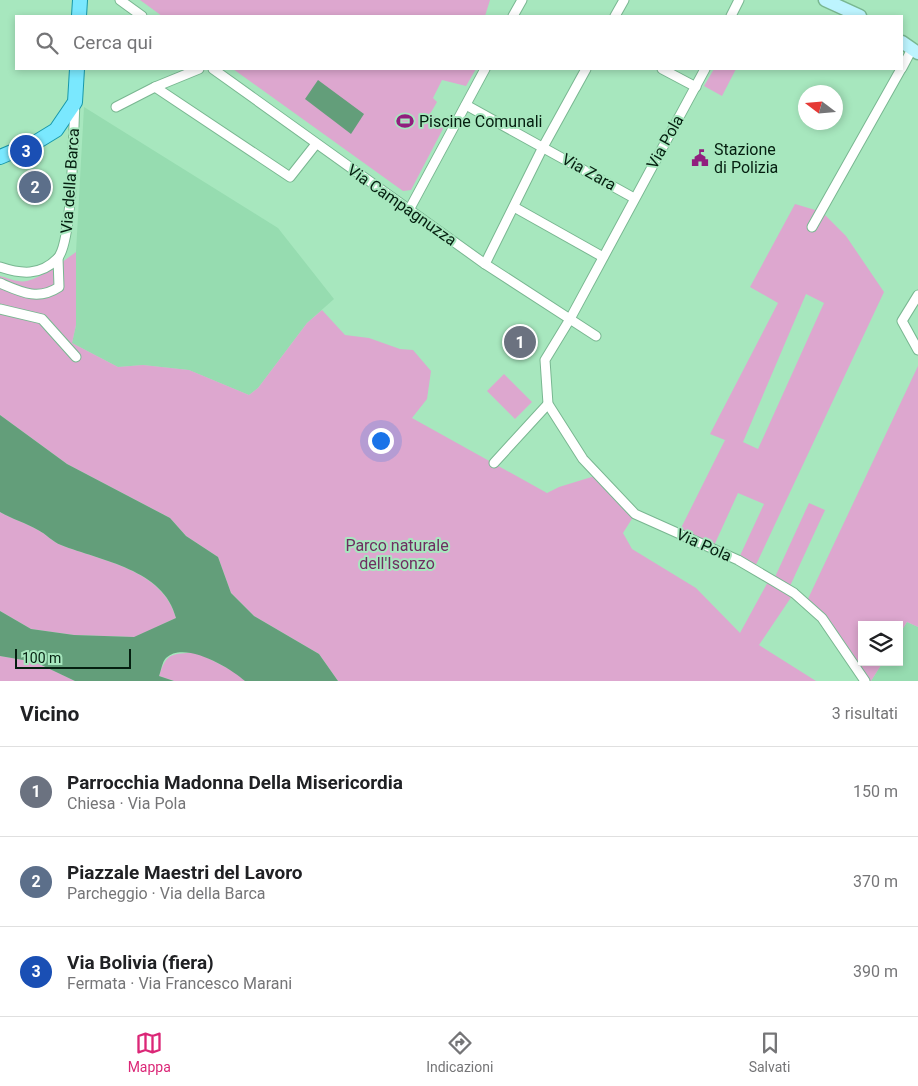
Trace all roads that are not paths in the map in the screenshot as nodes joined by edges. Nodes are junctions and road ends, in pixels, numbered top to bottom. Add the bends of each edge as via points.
1 (80, 0) edge
2 (120, 0) edge
3 (522, 0) edge
4 (624, 0) edge
5 (739, 0) edge
6 (826, 0) edge
7 (79, 15) edge
8 (141, 15) edge
9 (514, 15) edge
10 (616, 15) edge
11 (732, 15) edge
12 (858, 15) edge
13 (911, 48) edge
14 (903, 66) edge
15 (77, 70) edge
16 (197, 70) edge
17 (214, 70) edge
18 (484, 70) edge
19 (585, 70) edge
20 (664, 70) edge
21 (704, 70) edge
22 (901, 70) edge
23 (155, 87) junction
24 (696, 87) junction
25 (75, 102) junction
26 (466, 105) junction
27 (116, 107) dead end
28 (316, 144) junction
29 (544, 147) junction
30 (0, 157) edge
31 (634, 198) junction
32 (514, 207) junction
33 (409, 210) junction
34 (812, 227) dead end
35 (603, 257) junction
36 (58, 258) junction
37 (485, 264) junction
38 (0, 267) edge
39 (0, 283) edge
40 (918, 295) edge
41 (0, 309) edge
42 (570, 319) junction
43 (596, 336) dead end
44 (918, 350) edge
45 (76, 357) dead end
46 (548, 404) junction
47 (494, 463) dead end
48 (865, 681) edge

1 - 7 main road
2 - 8 street
3 - 9 street
4 - 10 street
5 - 11 street
6 - 12 main road
13 - 14 street
15 - 25 main road, Via della Barca
16 - 23 street
17 - 28 street, Via Campagnuzza
18 - 26 street
19 - 29 street, Via Zara
20 - 24 street
21 - 24 street, Via Pola
22 - 34 street
23 - 27 street
23 - 28 street via 290,177
24 - 31 street, Via Pola
25 - 30 main road via 56,130
25 - 36 street, Via della Barca via 68,222
26 - 29 street
26 - 33 street
28 - 33 street, Via Campagnuzza
29 - 31 street, Via Zara
29 - 32 street, Via Zara
31 - 35 street, Via Pola
32 - 35 street
32 - 37 street, Via Zara
33 - 37 street, Via Campagnuzza
35 - 42 street, Via Pola
36 - 38 street via 33,273
36 - 39 street via 59,287 47,295 28,294
37 - 42 street, Via Campagnuzza
40 - 44 street via 902,321
41 - 45 street via 42,319
42 - 43 street, Via Campagnuzza
42 - 46 street, Via Pola via 545,360
46 - 47 street
46 - 48 street, Via Pola via 583,459 635,514 738,560 794,593 822,618

